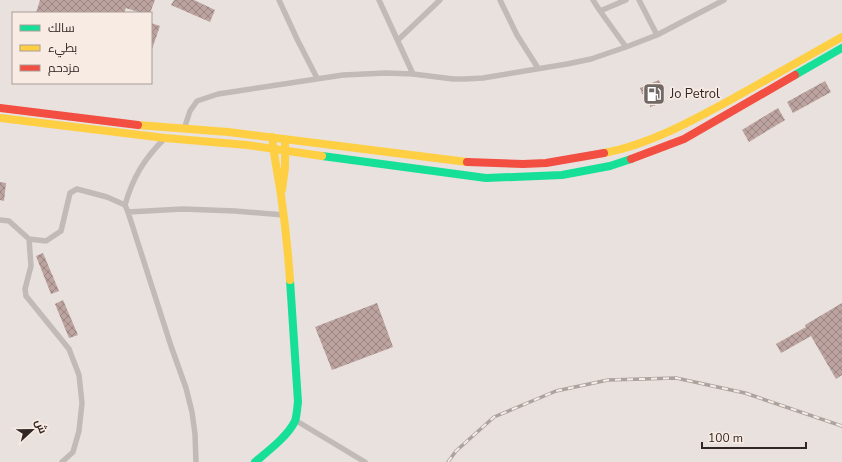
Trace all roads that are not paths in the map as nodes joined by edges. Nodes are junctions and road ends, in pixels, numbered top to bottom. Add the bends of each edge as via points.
1 (279, 0) edge
2 (379, 0) edge
3 (440, 0) edge
4 (593, 0) edge
5 (626, 0) edge
6 (639, 0) edge
7 (724, 0) edge
8 (501, 1) edge
9 (713, 2) edge
10 (600, 12) junction
11 (842, 31) edge
12 (657, 35) junction
13 (842, 38) edge
14 (398, 40) junction
15 (831, 44) junction
16 (626, 47) junction
17 (842, 48) edge
18 (842, 52) edge
19 (833, 53) junction
20 (538, 68) junction
21 (413, 74) junction
22 (317, 78) junction
23 (0, 108) edge
24 (0, 118) edge
25 (184, 129) junction
26 (272, 137) junction
27 (165, 138) junction
28 (285, 139) junction
29 (273, 149) junction
30 (285, 151) junction
31 (281, 193) junction
32 (125, 205) junction
33 (128, 212) junction
34 (284, 215) junction
35 (0, 220) edge
36 (29, 239) junction
37 (295, 420) junction
38 (62, 462) edge
39 (196, 462) edge
40 (255, 462) edge
41 (365, 462) edge

1 - 22 street
2 - 14 street
3 - 14 street
4 - 10 street
5 - 10 street
6 - 12 street
7 - 9 street
8 - 20 street via 517,35
9 - 12 street
10 - 16 street
11 - 15 main road
12 - 16 street
13 - 15 main road
14 - 21 street
15 - 28 main road via 669,131 620,150 569,160 523,164 466,162
16 - 20 street via 567,64
17 - 19 main road
18 - 19 main road
19 - 30 main road via 684,139 610,166 562,175 486,178
20 - 21 street via 471,79
21 - 22 street via 386,73
22 - 25 street via 203,98 193,105
23 - 25 main road
24 - 27 main road
25 - 26 main road
26 - 28 main road
26 - 29 main road
27 - 29 main road
27 - 32 street via 142,163 129,189
28 - 30 main road
29 - 30 main road
29 - 31 main road
30 - 31 main road
31 - 34 main road
32 - 33 street
32 - 36 street via 108,197 77,189 70,193 61,231 46,241
33 - 34 street via 183,209
33 - 39 street via 186,388 195,434
34 - 37 main road via 297,369 298,402
35 - 36 street via 9,221
36 - 38 street via 31,266 25,289 26,296 69,349 79,375 82,403 79,431 73,452
37 - 40 main road via 282,438
37 - 41 street

